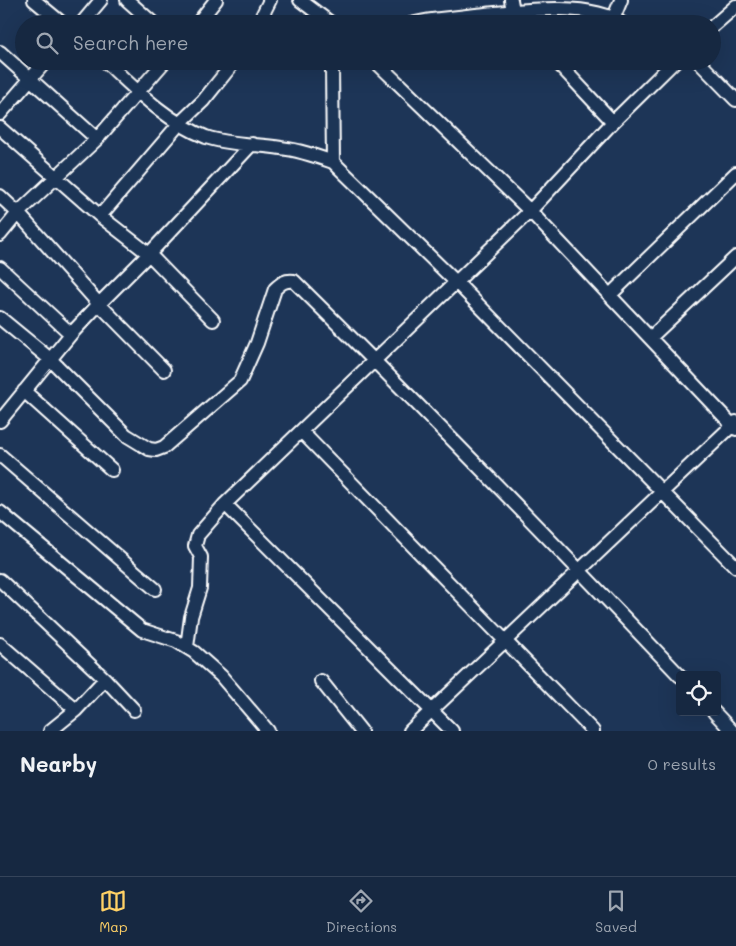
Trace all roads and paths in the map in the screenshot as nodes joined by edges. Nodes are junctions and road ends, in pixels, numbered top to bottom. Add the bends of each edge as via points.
1 (34, 0) edge
2 (101, 0) edge
3 (127, 0) edge
4 (216, 0) edge
5 (270, 0) edge
6 (621, 0) edge
7 (304, 2) edge
8 (512, 5) edge
9 (736, 6) edge
10 (52, 15) edge
11 (88, 15) edge
12 (144, 15) edge
13 (204, 15) edge
14 (262, 15) edge
15 (321, 15) edge
16 (459, 15) edge
17 (602, 15) edge
18 (620, 15) edge
19 (721, 19) edge
20 (0, 52) edge
21 (15, 66) edge
22 (20, 70) edge
23 (39, 70) edge
24 (115, 70) edge
25 (157, 70) edge
26 (228, 70) edge
27 (332, 70) edge
28 (384, 70) edge
29 (564, 70) edge
30 (662, 70) edge
31 (707, 70) edge
32 (31, 80) junction
33 (138, 92) junction
34 (736, 100) edge
35 (0, 114) edge
36 (612, 122) junction
37 (180, 123) junction
38 (0, 128) edge
39 (97, 139) junction
40 (252, 144) junction
41 (333, 162) junction
42 (736, 174) edge
43 (56, 178) junction
44 (0, 196) edge
45 (530, 211) junction
46 (18, 213) junction
47 (100, 216) junction
48 (0, 235) edge
49 (149, 254) junction
50 (736, 257) edge
51 (0, 268) edge
52 (457, 283) junction
53 (610, 295) junction
54 (99, 304) junction
55 (0, 318) edge
56 (213, 320) dead end
57 (71, 334) junction
58 (650, 338) junction
59 (50, 359) junction
60 (376, 361) junction
61 (164, 370) dead end
62 (24, 391) junction
63 (0, 420) edge
64 (735, 426) edge
65 (301, 431) junction
66 (0, 454) edge
67 (112, 470) dead end
68 (663, 492) junction
69 (225, 504) junction
70 (1, 515) edge
71 (736, 567) edge
72 (579, 570) junction
73 (0, 580) edge
74 (155, 589) dead end
75 (506, 640) junction
76 (0, 644) edge
77 (187, 647) junction
78 (676, 672) edge
79 (105, 679) junction
80 (320, 681) dead end
81 (76, 710) junction
82 (134, 710) dead end
83 (432, 710) junction
84 (718, 716) edge
85 (50, 731) edge
86 (268, 731) edge
87 (361, 731) edge
88 (410, 731) edge
89 (452, 731) edge
90 (593, 731) edge
91 (732, 731) edge

1 - 10 street
2 - 11 street
3 - 12 street
4 - 13 street
5 - 14 street
6 - 18 street
7 - 15 street
8 - 16 street
8 - 17 street via 586,10
9 - 19 street
20 - 21 street
22 - 32 street
23 - 32 street
24 - 33 street
25 - 33 street
26 - 37 street
27 - 41 street
28 - 45 street
29 - 36 street
30 - 36 street
31 - 34 street
32 - 35 street
32 - 39 street
33 - 37 street
33 - 39 street
36 - 45 street
37 - 40 street via 205,136
37 - 47 street
38 - 43 street
39 - 43 street
40 - 41 street via 306,153
40 - 49 street
41 - 52 street
42 - 53 street
43 - 46 street
43 - 47 street
44 - 46 street
45 - 52 street
45 - 53 street
46 - 48 street
46 - 54 street
47 - 49 street
49 - 54 street
49 - 56 street
50 - 58 street
51 - 57 street
52 - 60 street
52 - 68 street
53 - 58 street
54 - 57 street
54 - 61 street
55 - 59 street
57 - 59 street
58 - 64 street
59 - 60 street via 126,435 156,450 164,447 240,381 275,289 287,280 294,280
59 - 62 street
60 - 65 street
60 - 72 street
62 - 63 street
62 - 67 street
64 - 68 street
65 - 69 street
65 - 75 street
66 - 74 street
68 - 71 street
68 - 72 street
69 - 77 street via 196,540 196,551 201,557 200,588 191,617
69 - 83 street
70 - 77 street via 142,630
72 - 75 street
72 - 78 street
73 - 79 street
75 - 83 street
75 - 90 street
76 - 81 street
77 - 86 street via 221,676
79 - 81 street
79 - 82 street
80 - 87 street
81 - 85 street
83 - 88 street
83 - 89 street
84 - 91 street

